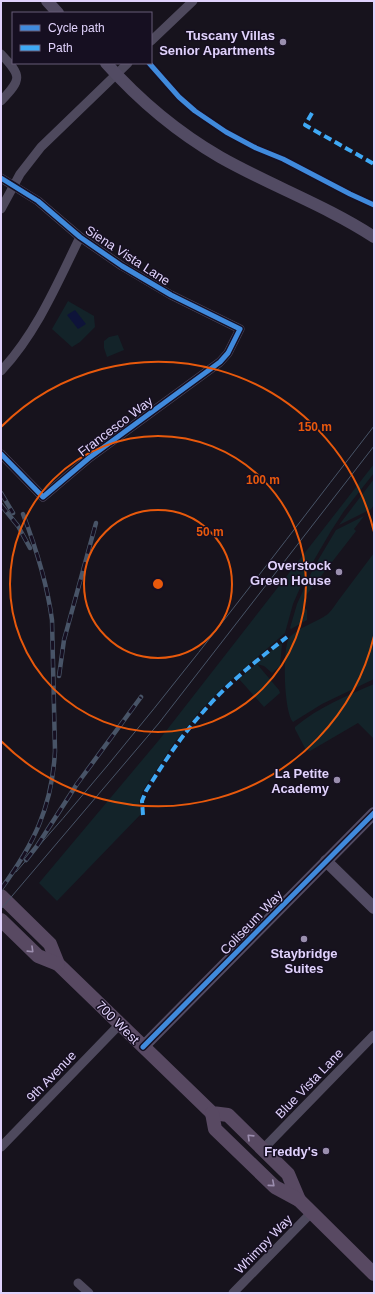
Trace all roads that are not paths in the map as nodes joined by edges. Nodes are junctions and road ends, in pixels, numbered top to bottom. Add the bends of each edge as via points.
1 (47, 1) edge
2 (194, 1) edge
3 (57, 12) edge
4 (152, 40) edge
5 (1, 54) edge
6 (107, 64) edge
7 (127, 64) edge
8 (116, 74) junction
9 (1, 101) edge
10 (1, 178) edge
11 (14, 185) junction
12 (1, 209) edge
13 (80, 237) junction
14 (374, 237) edge
15 (240, 329) joint
16 (1, 371) edge
17 (1, 454) edge
18 (374, 812) edge
19 (326, 861) junction
20 (1, 896) edge
21 (374, 908) edge
22 (1, 920) edge
23 (58, 964) junction
24 (120, 1024) junction
25 (374, 1035) edge
26 (143, 1047) junction
27 (212, 1113) junction
28 (1, 1147) edge
29 (263, 1149) junction
30 (299, 1200) junction
31 (312, 1212) junction
32 (374, 1274) edge
33 (78, 1283) dead end
34 (88, 1293) edge
35 (233, 1293) edge

1 - 3 street
2 - 4 street
5 - 9 street via 14,68 17,78 13,88
6 - 8 street
7 - 8 street
8 - 11 street via 41,147
8 - 14 street via 159,114 206,148 252,174 331,211
10 - 11 street, Siena Vista Lane
11 - 12 street
11 - 13 street, Siena Vista Lane via 38,200
13 - 15 street, Siena Vista Lane via 146,281
13 - 16 street via 38,322
15 - 17 street, Francesco Way via 228,353 220,362 90,458 43,497
18 - 19 street, Coliseum Way
19 - 21 street
19 - 26 street, Coliseum Way
20 - 23 main road, 700 West via 50,944
22 -> 23 main road, 700 West via 38,956
23 - 24 main road, 700 West
24 - 26 main road, 700 West
24 - 28 street, 9th Avenue
25 - 29 street, Blue Vista Lane
26 - 27 main road, 700 West
29 -> 27 main road, 700 West via 228,1115
27 -> 30 main road, 700 West via 215,1129 275,1187
29 - 30 main road, 700 West via 288,1174
30 - 31 main road, 700 West
31 - 32 main road, 700 West
31 - 35 street, Whimpy Way
33 - 34 street

